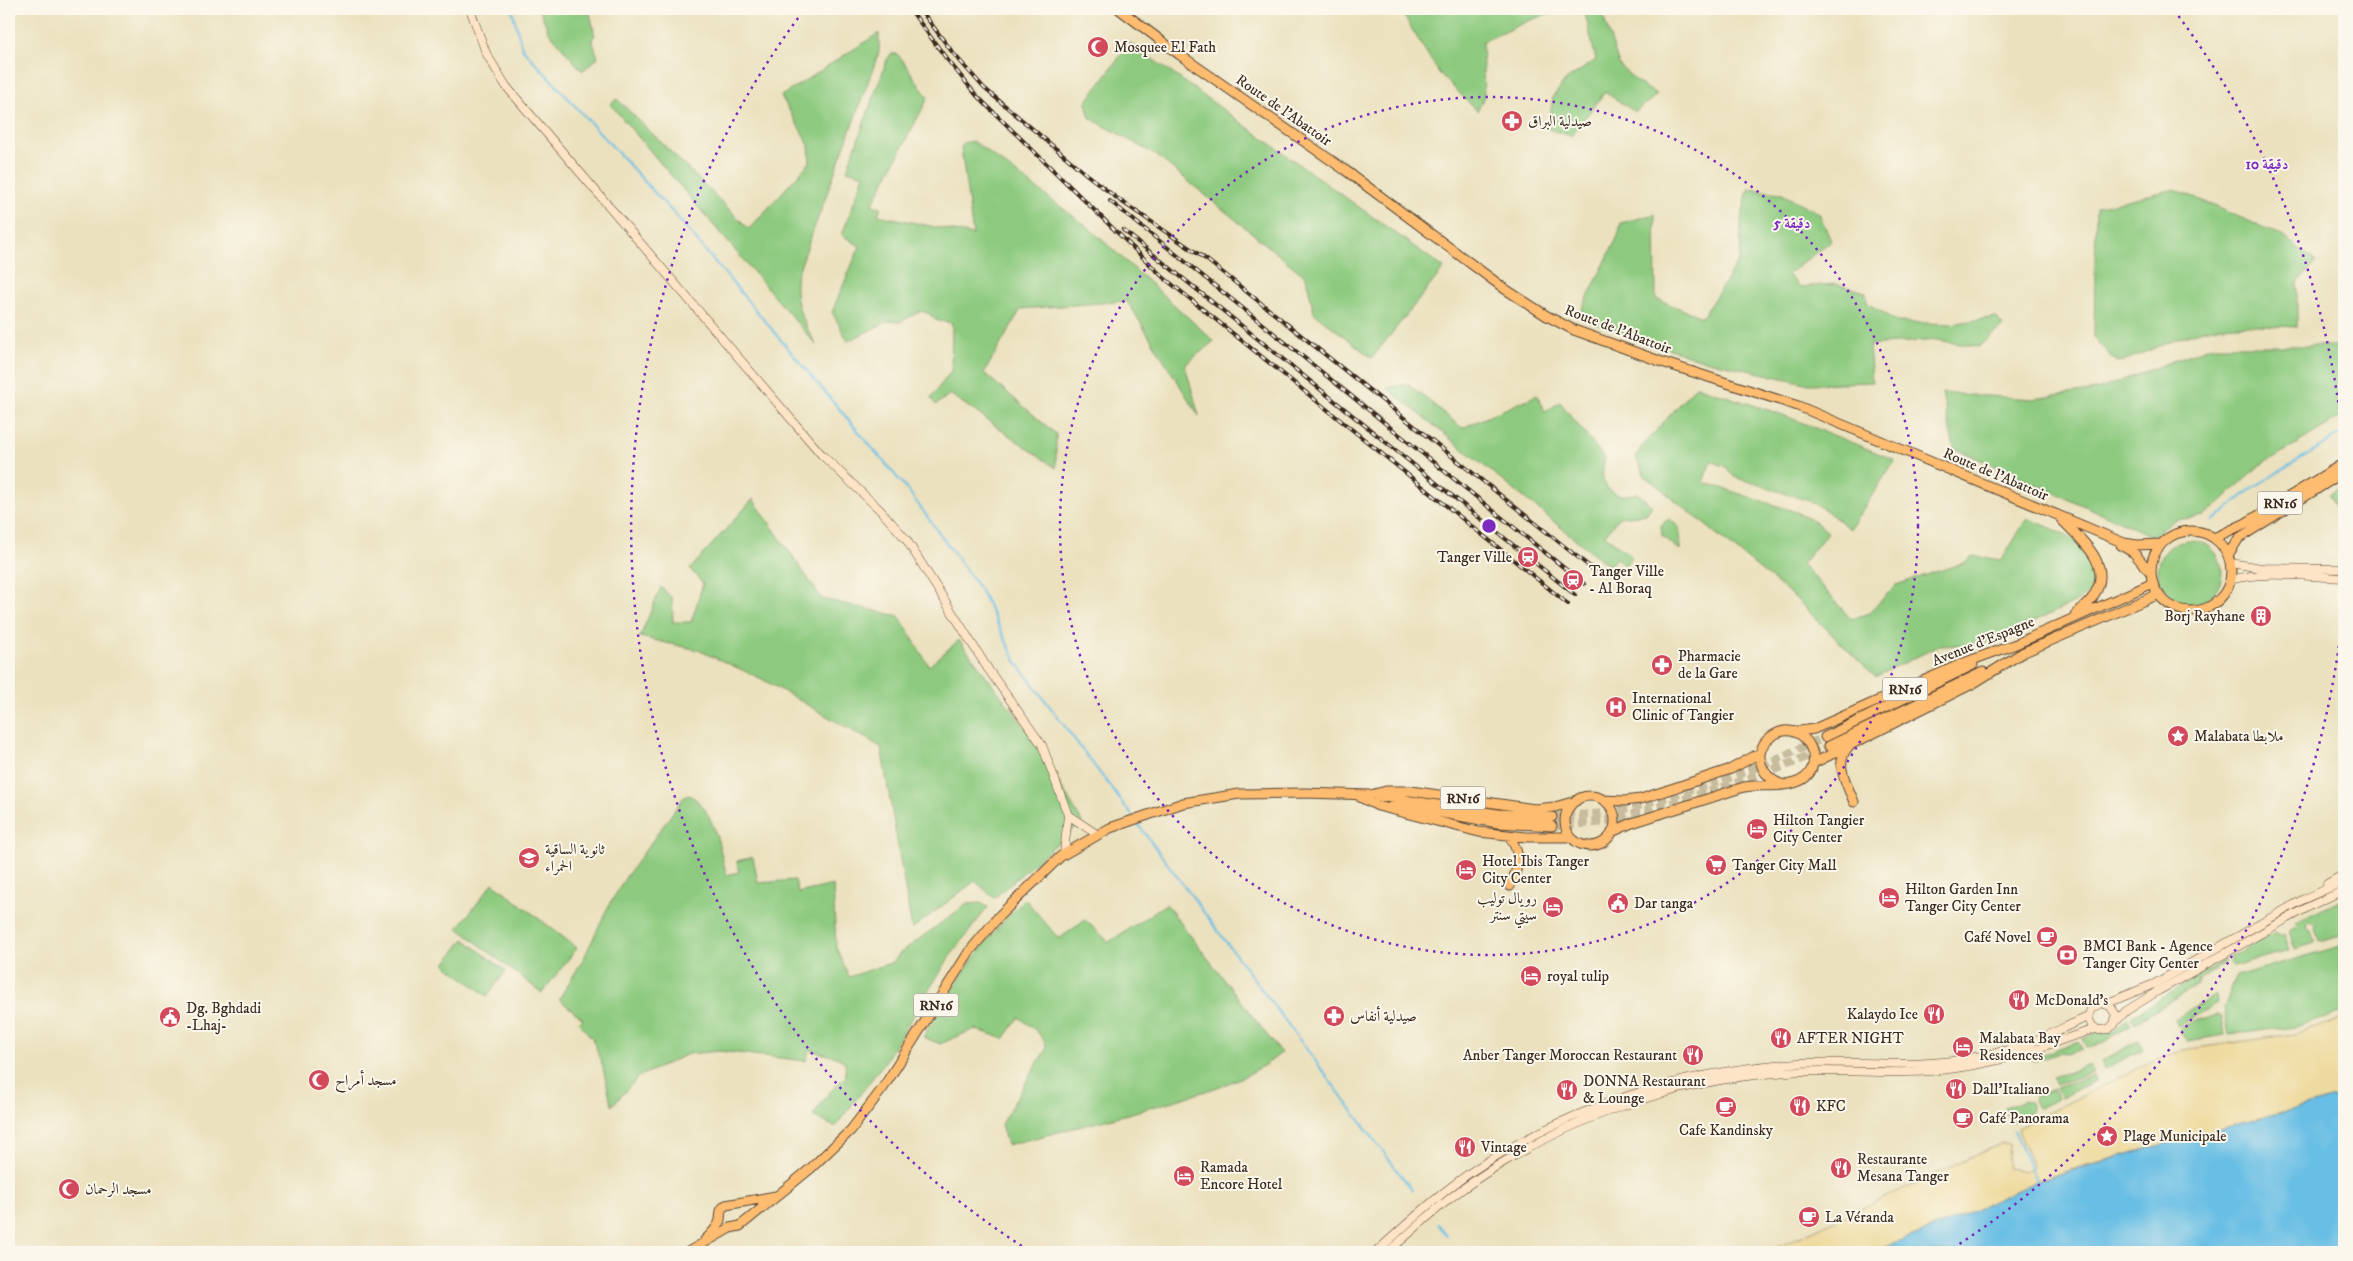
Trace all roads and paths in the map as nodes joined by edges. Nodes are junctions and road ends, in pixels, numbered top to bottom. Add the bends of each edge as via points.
1 (470, 9) edge
2 (1119, 9) edge
3 (2344, 463) edge
4 (2344, 472) edge
5 (2058, 515) junction
6 (2214, 538) junction
7 (2113, 539) junction
8 (2161, 544) junction
9 (2229, 558) junction
10 (2344, 569) edge
11 (2151, 573) junction
12 (2344, 578) edge
13 (2230, 580) junction
14 (2153, 583) junction
15 (2159, 594) junction
16 (2071, 619) junction
17 (2016, 644) junction
18 (2022, 653) junction
19 (1794, 732) junction
20 (1851, 744) junction
21 (1760, 753) junction
22 (1814, 763) junction
23 (1781, 784) junction
24 (1370, 798) junction
25 (1604, 800) junction
26 (1576, 801) junction
27 (1854, 802) dead end
28 (1068, 815) junction
29 (1552, 822) tunnel mouth
30 (1612, 832) junction
31 (1098, 835) junction
32 (1510, 836) junction
33 (1571, 837) junction
34 (1064, 854) junction
35 (2344, 874) edge
36 (2344, 881) edge
37 (1510, 886) dead end
38 (2344, 890) edge
39 (2304, 899) junction
40 (2105, 1004) junction
41 (2088, 1017) junction
42 (2114, 1025) junction
43 (2096, 1030) junction
44 (776, 1196) junction
45 (1443, 1199) junction
46 (738, 1205) junction
47 (720, 1220) junction
48 (743, 1223) junction
49 (730, 1228) junction
50 (1404, 1232) junction
51 (697, 1247) junction
52 (688, 1252) edge
53 (1376, 1252) edge
54 (1388, 1252) edge

1 - 28 main road via 486,54 506,86 821,454 906,539 988,669 1042,745
2 - 5 main road, Route de l’Abattoir via 1505,289 1547,316 1574,330 1665,363 1806,409
3 - 6 main road, RN16 via 2246,523
4 - 9 main road, RN16 via 2239,538
5 - 7 main road, Route de l’Abattoir
5 - 16 main road via 2091,549 2100,570 2095,594
6 - 8 main road via 2204,533 2181,532
6 - 9 main road
7 - 8 main road, Route de l’Abattoir via 2136,545
7 - 11 main road, Route de l’Abattoir via 2134,553
8 - 11 main road
9 - 10 main road via 2262,568
9 - 13 main road
11 - 14 main road
12 - 13 main road via 2261,576
13 - 15 main road via 2219,599 2193,611 2169,604
14 - 15 main road
14 - 16 main road, Avenue d'Espagne / RN16
15 - 18 main road, Avenue d'Espagne / RN16
16 - 17 main road, Avenue d'Espagne / RN16
17 - 18 main road, RN16 / RN16 via 1827,742
17 - 19 main road, Avenue d'Espagne / RN16 via 1961,664 1814,728
18 - 20 main road, Avenue d'Espagne / RN16 via 1974,683
19 - 21 main road, RN16 via 1773,735 1764,743
19 - 22 main road via 1810,744
20 - 22 main road, Avenue d'Espagne / RN16
20 - 27 main road via 1842,755 1841,765
21 - 23 main road via 1766,774
21 - 25 main road, RN16 via 1731,769 1641,799
22 - 23 main road, RN16 via 1802,780
23 - 30 main road, RN16 via 1744,787
24 - 26 main road, RN16 via 1386,791 1411,791 1535,808 1556,807
24 - 29 main road, RN16 / RN16 via 1498,823
24 - 31 main road, RN16 via 1305,793 1239,794 1197,800 1161,810
24 - 32 main road, RN16 via 1378,806 1443,824
25 - 26 main road, RN16 via 1587,796
25 - 30 main road via 1613,811 1615,826
26 - 33 main road via 1566,818
28 - 31 main road
28 - 34 main road
30 - 33 main road, RN16 via 1603,842 1592,846
31 - 34 main road, RN16
32 - 33 main road, RN16
32 - 37 main road via 1516,845 1519,861
34 - 44 main road, RN16 via 1000,915 969,952 888,1080 851,1130 810,1170
35 - 39 main road
36 - 39 main road
38 - 42 main road via 2280,921 2158,991 2126,1011
39 - 40 main road via 2154,984
40 - 41 main road via 2094,1006
40 - 42 main road via 2116,1015
41 - 43 main road
41 - 45 main road via 2019,1046 1952,1061 1787,1064 1728,1071 1666,1084 1580,1114 1540,1133 1480,1166
42 - 43 main road via 2106,1030
43 - 45 main road via 2008,1058 1954,1068 1901,1072 1788,1072 1687,1086 1620,1107 1566,1129
44 - 46 main road, RN16 via 755,1198
44 - 48 main road, RN16
45 - 50 main road
46 - 47 main road, RN16 via 722,1208
46 - 48 main road via 744,1213
47 - 49 main road
47 - 51 main road, RN16
48 - 49 main road, RN16
49 - 51 main road, RN16
50 - 53 main road
50 - 54 main road
51 - 52 main road, RN16

